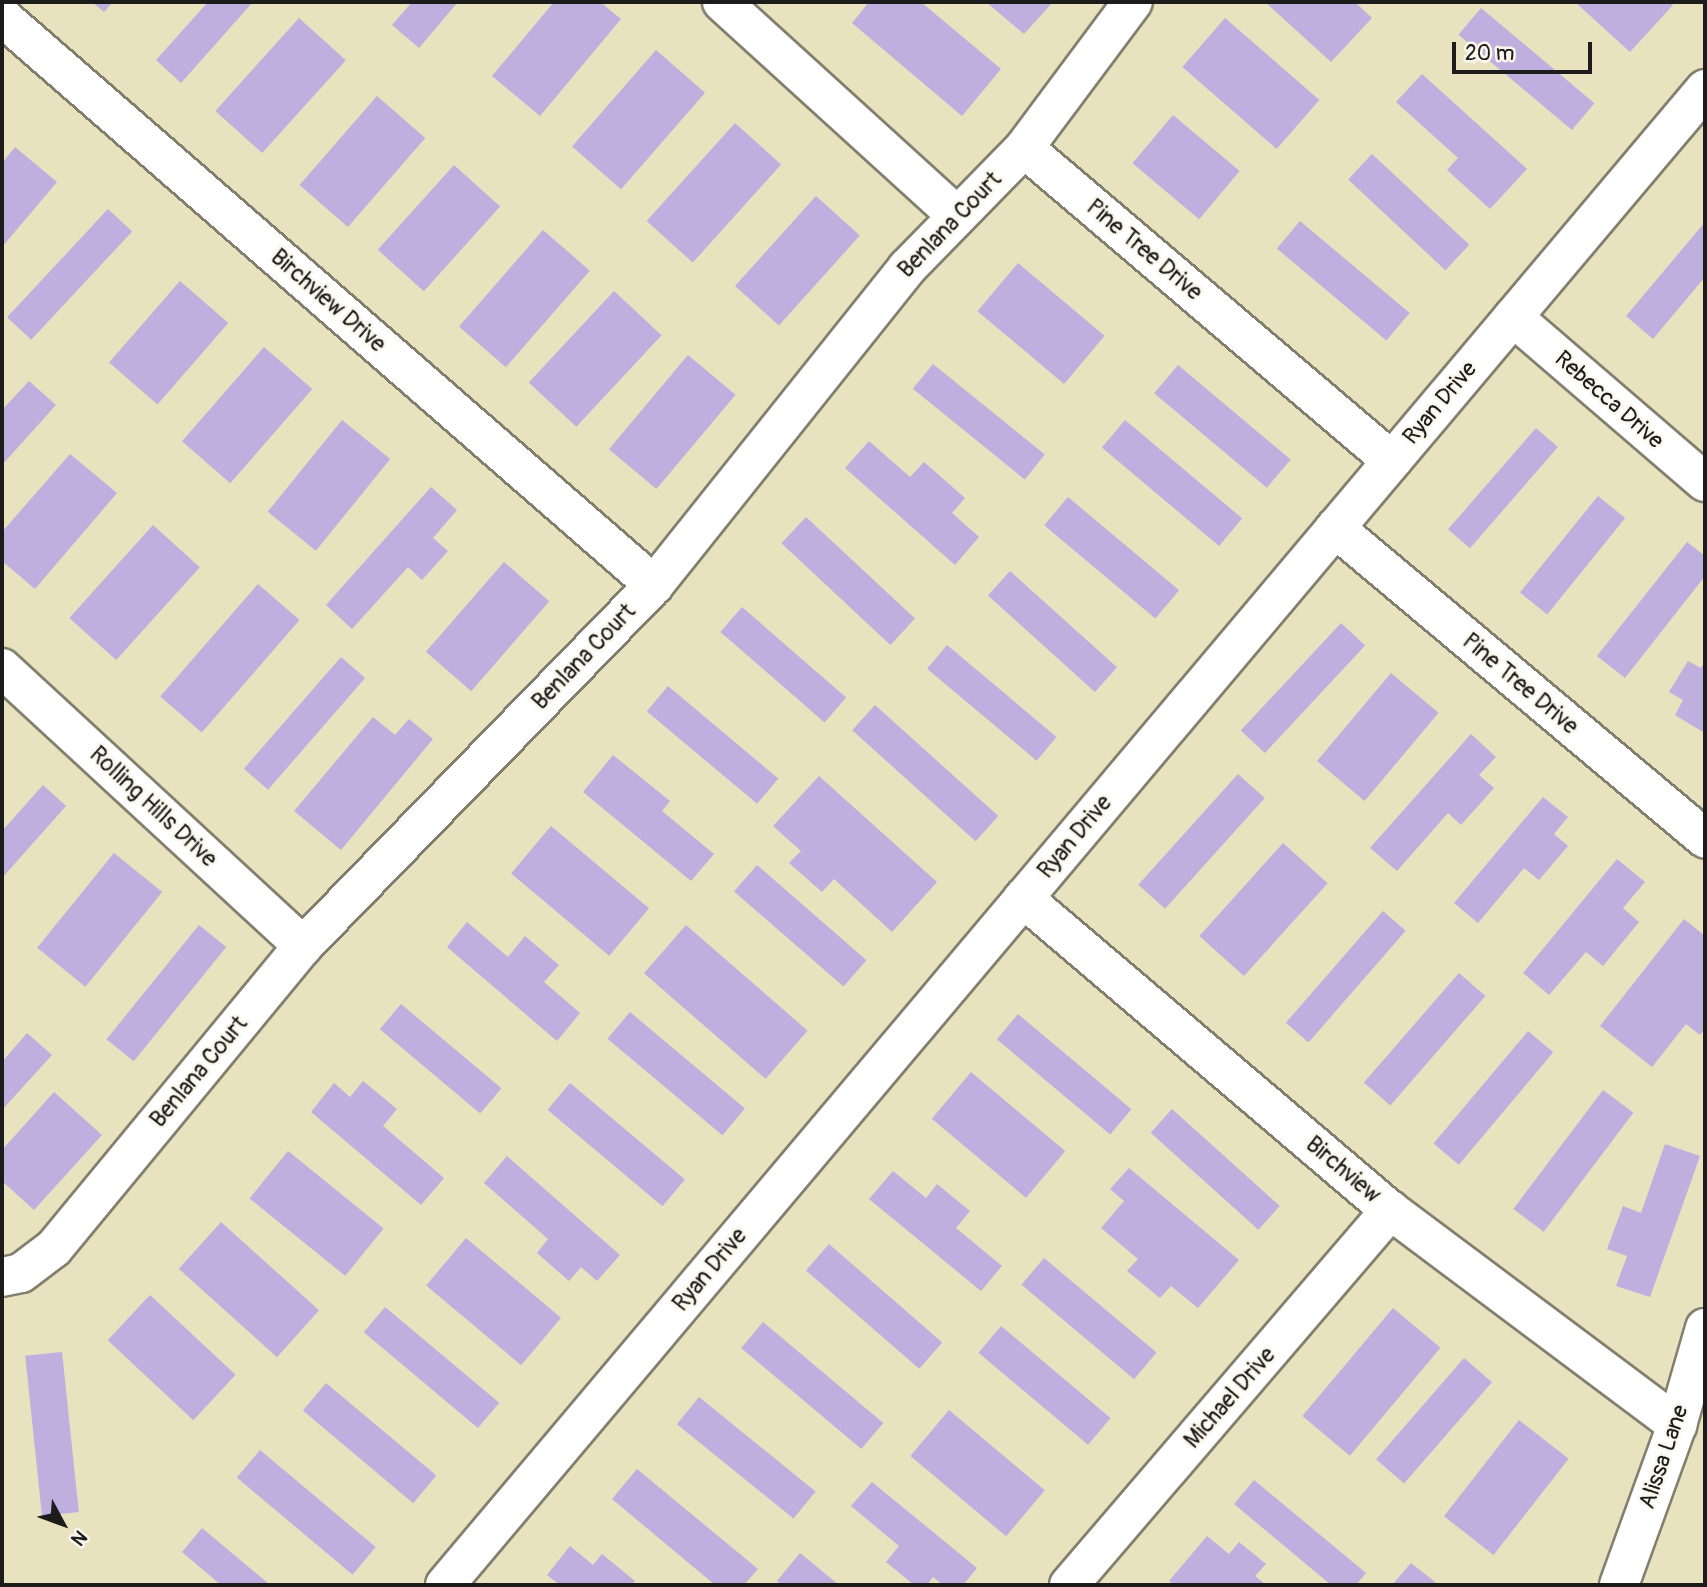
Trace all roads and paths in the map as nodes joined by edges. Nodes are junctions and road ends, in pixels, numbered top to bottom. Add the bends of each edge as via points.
1 (722, 2) edge
2 (1133, 2) edge
3 (2, 17) edge
4 (1705, 89) edge
5 (1024, 148) junction
6 (957, 216) junction
7 (1513, 317) junction
8 (1392, 461) junction
9 (1705, 482) edge
10 (1335, 528) junction
11 (654, 585) junction
12 (2, 668) edge
13 (1705, 839) edge
14 (1023, 898) junction
15 (303, 946) junction
16 (1390, 1210) junction
17 (2, 1277) edge
18 (1705, 1328) edge
19 (1676, 1425) junction
20 (445, 1585) edge
21 (1069, 1585) edge
22 (1619, 1585) edge

1 - 6 street
2 - 5 street, Benlana Court
3 - 11 street, Birchview Drive
4 - 7 street, Ryan Drive
5 - 6 street, Benlana Court
5 - 8 street, Pine Tree Drive
6 - 11 street, Benlana Court via 907,268
7 - 8 street, Ryan Drive
7 - 9 street, Rebecca Drive
8 - 10 street, Ryan Drive
10 - 13 street, Pine Tree Drive
10 - 14 street, Ryan Drive
11 - 15 street, Benlana Court
12 - 15 street, Rolling Hills Drive
14 - 16 street, Birchview
14 - 20 street, Ryan Drive
15 - 17 street, Benlana Court via 54,1248 21,1273
16 - 19 street, Birchview
16 - 21 street, Michael Drive
18 - 19 street, Alissa Lane
19 - 22 street, Alissa Lane

